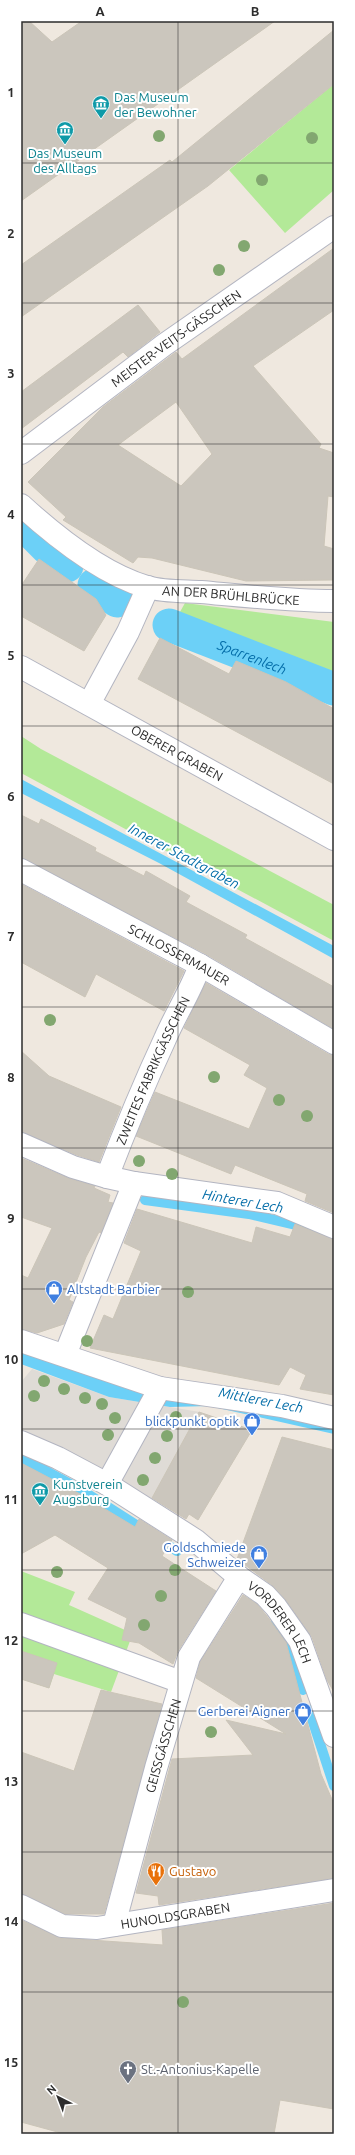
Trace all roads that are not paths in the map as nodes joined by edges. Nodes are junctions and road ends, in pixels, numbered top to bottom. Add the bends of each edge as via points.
1 (334, 227) edge
2 (21, 454) edge
3 (21, 505) edge
4 (145, 594) junction
5 (324, 601) edge
6 (21, 667) edge
7 (89, 704) junction
8 (334, 839) edge
9 (21, 870) edge
10 (200, 964) junction
11 (334, 1043) edge
12 (21, 1144) edge
13 (107, 1177) junction
14 (134, 1182) junction
15 (334, 1227) edge
16 (21, 1342) edge
17 (65, 1355) junction
18 (160, 1388) junction
19 (334, 1418) edge
20 (21, 1442) edge
21 (107, 1484) junction
22 (239, 1577) junction
23 (21, 1624) edge
24 (181, 1682) junction
25 (334, 1736) edge
26 (334, 1890) edge
27 (21, 1906) edge
28 (114, 1925) junction

1 - 2 street, MEISTER-VEITS-GÄSSCHEN via 164,345
3 - 4 street, AN DER BRÜHLBRÜCKE via 78,552
4 - 5 street, AN DER BRÜHLBRÜCKE
4 - 7 street via 128,632
6 - 7 street, OBERER GRABEN
7 - 8 street, OBERER GRABEN
9 - 10 street, SCHLOSSERMAUER
10 - 11 street, SCHLOSSERMAUER
10 - 13 street, ZWEITES FABRIKGÄSSCHEN via 192,988 171,1024 136,1101
12 - 13 street via 74,1167
13 - 14 street
14 - 15 street via 277,1203
14 - 17 street
16 - 17 street
17 - 18 street
18 - 19 street via 282,1406
18 - 21 street
20 - 21 street, VORDERER LECH
21 - 22 street, VORDERER LECH via 195,1540
22 - 24 street, GEISSGÄSSCHEN via 189,1657
22 - 25 street, VORDERER LECH via 276,1607 300,1641
23 - 24 street
24 - 28 street, GEISSGÄSSCHEN
26 - 28 street, HUNOLDSGRABEN
27 - 28 street, HUNOLDSGRABEN via 62,1926 97,1928

